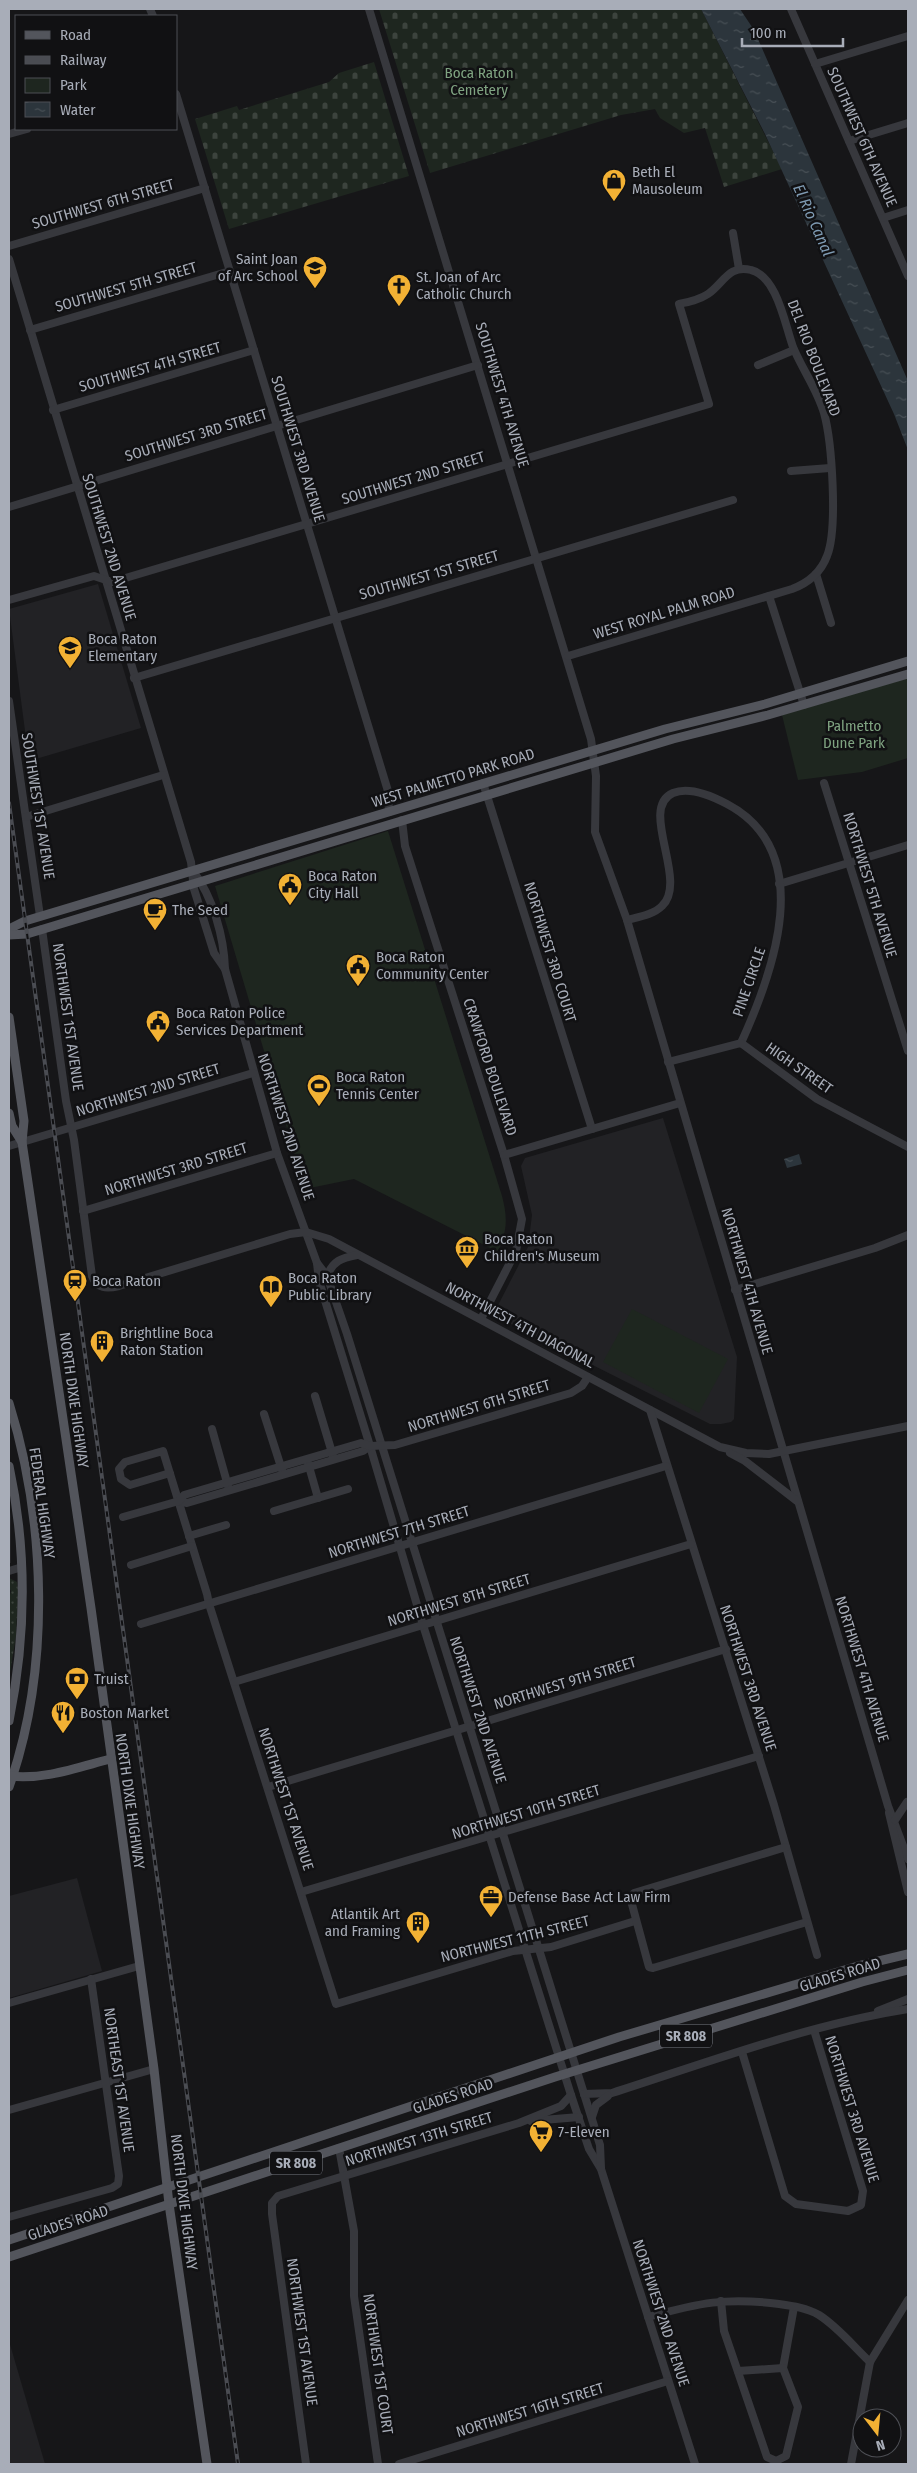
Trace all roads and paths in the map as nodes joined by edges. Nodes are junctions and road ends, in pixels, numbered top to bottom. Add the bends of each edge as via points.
1 (369, 9) edge
2 (791, 9) edge
3 (908, 36) edge
4 (815, 64) junction
5 (178, 100) edge
6 (908, 123) edge
7 (23, 130) edge
8 (9, 134) edge
9 (849, 141) junction
10 (205, 188) junction
11 (908, 210) edge
12 (883, 218) junction
13 (733, 233) dead end
14 (9, 246) edge
15 (9, 259) edge
16 (739, 269) junction
17 (230, 271) junction
18 (908, 276) edge
19 (30, 330) junction
20 (254, 350) junction
21 (794, 350) junction
22 (478, 365) junction
23 (758, 366) dead end
24 (53, 410) junction
25 (277, 426) junction
26 (508, 463) junction
27 (830, 468) junction
28 (790, 472) dead end
29 (76, 486) junction
30 (733, 500) dead end
31 (9, 507) edge
32 (307, 524) junction
33 (537, 558) junction
34 (816, 574) junction
35 (105, 580) junction
36 (769, 596) junction
37 (9, 600) edge
38 (335, 617) junction
39 (831, 623) dead end
40 (568, 656) junction
41 (908, 661) edge
42 (908, 674) edge
43 (134, 678) junction
44 (800, 693) junction
45 (9, 701) edge
46 (804, 705) junction
47 (593, 751) junction
48 (594, 762) junction
49 (163, 775) junction
50 (483, 783) junction
51 (824, 783) dead end
52 (486, 795) junction
53 (423, 802) junction
54 (389, 812) junction
55 (26, 817) junction
56 (402, 820) junction
57 (374, 828) junction
58 (908, 845) edge
59 (849, 863) junction
60 (193, 870) junction
61 (197, 881) junction
62 (779, 884) junction
63 (40, 916) junction
64 (627, 920) junction
65 (9, 929) edge
66 (42, 929) junction
67 (9, 935) edge
68 (9, 1017) edge
69 (741, 1043) junction
70 (908, 1051) edge
71 (668, 1062) junction
72 (253, 1073) junction
73 (680, 1103) junction
74 (9, 1113) edge
75 (71, 1127) junction
76 (592, 1129) junction
77 (22, 1142) junction
78 (9, 1146) edge
79 (908, 1147) edge
80 (277, 1153) junction
81 (504, 1155) junction
82 (83, 1211) junction
83 (306, 1232) junction
84 (908, 1235) edge
85 (357, 1255) junction
86 (317, 1263) junction
87 (328, 1276) junction
88 (735, 1290) junction
89 (482, 1319) junction
90 (588, 1377) junction
91 (315, 1396) dead end
92 (9, 1403) edge
93 (650, 1410) junction
94 (264, 1414) dead end
95 (908, 1426) edge
96 (212, 1428) dead end
97 (370, 1446) junction
98 (382, 1446) junction
99 (720, 1447) junction
100 (783, 1452) junction
101 (333, 1456) junction
102 (308, 1463) junction
103 (9, 1466) edge
104 (666, 1466) junction
105 (282, 1471) junction
106 (170, 1474) junction
107 (228, 1486) junction
108 (348, 1489) dead end
109 (318, 1498) junction
110 (178, 1501) junction
111 (798, 1501) junction
112 (274, 1511) dead end
113 (123, 1517) dead end
114 (18, 1525) junction
115 (226, 1525) dead end
116 (189, 1536) junction
117 (36, 1542) junction
118 (412, 1542) junction
119 (691, 1544) junction
120 (192, 1546) junction
121 (399, 1546) junction
122 (131, 1564) dead end
123 (22, 1568) junction
124 (9, 1571) edge
125 (38, 1591) junction
126 (209, 1604) junction
127 (435, 1621) junction
128 (140, 1624) dead end
129 (423, 1625) junction
130 (726, 1649) junction
131 (234, 1682) junction
132 (9, 1721) edge
133 (468, 1727) junction
134 (456, 1730) junction
135 (759, 1756) junction
136 (110, 1758) junction
137 (10, 1775) edge
138 (9, 1787) edge
139 (268, 1787) junction
140 (908, 1802) edge
141 (888, 1806) junction
142 (895, 1820) junction
143 (502, 1833) junction
144 (490, 1837) junction
145 (786, 1846) junction
146 (908, 1860) edge
147 (301, 1892) junction
148 (908, 1892) edge
149 (635, 1921) junction
150 (807, 1922) junction
151 (538, 1949) junction
152 (525, 1950) junction
153 (908, 1954) edge
154 (817, 1955) dead end
155 (139, 1966) junction
156 (908, 1970) edge
157 (91, 1980) junction
158 (908, 1999) edge
159 (9, 2003) edge
160 (336, 2004) joint
161 (908, 2009) edge
162 (865, 2016) junction
163 (814, 2030) junction
164 (570, 2052) junction
165 (742, 2052) junction
166 (559, 2056) junction
167 (154, 2069) junction
168 (576, 2070) junction
169 (565, 2074) junction
170 (105, 2083) junction
171 (584, 2094) junction
172 (612, 2094) junction
173 (571, 2095) junction
174 (9, 2110) edge
175 (579, 2117) junction
176 (592, 2118) junction
177 (519, 2123) junction
178 (339, 2148) junction
179 (601, 2169) junction
180 (345, 2176) junction
181 (167, 2187) junction
182 (272, 2203) joint
183 (169, 2204) junction
184 (9, 2217) edge
185 (9, 2240) edge
186 (9, 2257) edge
187 (908, 2300) edge
188 (720, 2301) junction
189 (794, 2306) junction
190 (648, 2317) junction
191 (870, 2362) junction
192 (783, 2368) junction
193 (738, 2370) junction
194 (668, 2381) junction
195 (206, 2464) edge
196 (306, 2464) edge
197 (378, 2464) edge
198 (400, 2464) edge
199 (696, 2464) edge
200 (851, 2464) edge

1 - 22 street, SOUTHWEST 4TH AVENUE
2 - 4 street, SOUTHWEST 6TH AVENUE
3 - 4 street
4 - 9 street, SOUTHWEST 6TH AVENUE
5 - 10 street, SOUTHWEST 3RD AVENUE
6 - 9 street
7 - 8 street
9 - 12 street, SOUTHWEST 6TH AVENUE
10 - 14 street, SOUTHWEST 6TH STREET
10 - 17 street, SOUTHWEST 3RD AVENUE
11 - 12 street
12 - 18 street, SOUTHWEST 6TH AVENUE
13 - 16 street
15 - 19 street, SOUTHWEST 2ND AVENUE
16 - 21 street, DEL RIO BOULEVARD via 759,273 769,282
16 - 26 street, SOUTHWEST 2ND STREET via 726,275 706,295 679,304 709,404
17 - 19 street, SOUTHWEST 5TH STREET
17 - 20 street, SOUTHWEST 3RD AVENUE
19 - 24 street, SOUTHWEST 2ND AVENUE
20 - 24 street, SOUTHWEST 4TH STREET
20 - 25 street, SOUTHWEST 3RD AVENUE
21 - 23 street
21 - 27 street, DEL RIO BOULEVARD via 824,414
22 - 25 street, SOUTHWEST 3RD STREET
22 - 26 street, SOUTHWEST 4TH AVENUE
24 - 29 street, SOUTHWEST 2ND AVENUE
25 - 29 street, SOUTHWEST 3RD STREET
25 - 32 street, SOUTHWEST 3RD AVENUE
26 - 32 street, SOUTHWEST 2ND STREET
26 - 33 street, SOUTHWEST 4TH AVENUE
27 - 28 street
27 - 34 street, DEL RIO BOULEVARD via 833,504 831,543
29 - 31 street, SOUTHWEST 3RD STREET
29 - 35 street, SOUTHWEST 2ND AVENUE
30 - 33 street, SOUTHWEST 1ST STREET
32 - 35 street, SOUTHWEST 2ND STREET via 112,582
32 - 38 street, SOUTHWEST 3RD AVENUE
33 - 38 street, SOUTHWEST 1ST STREET
33 - 40 street, SOUTHWEST 4TH AVENUE
34 - 36 street, DEL RIO BOULEVARD via 799,586
34 - 39 street
35 - 37 street, SOUTHWEST 2ND STREET via 94,576
35 - 43 street, SOUTHWEST 2ND AVENUE
36 - 40 street, WEST ROYAL PALM ROAD
36 - 44 street
38 - 43 street, SOUTHWEST 1ST STREET
38 - 54 street, SOUTHWEST 3RD AVENUE via 388,791
40 - 47 street, SOUTHWEST 4TH AVENUE
41 - 44 main road, WEST PALMETTO PARK ROAD
42 - 46 main road, WEST PALMETTO PARK ROAD
43 - 49 street, SOUTHWEST 2ND AVENUE
44 - 46 street
44 - 47 main road, WEST PALMETTO PARK ROAD
45 - 55 street, SOUTHWEST 1ST AVENUE
46 - 48 main road, WEST PALMETTO PARK ROAD
47 - 48 street, SOUTHWEST 4TH AVENUE
47 - 50 main road, WEST PALMETTO PARK ROAD
48 - 52 main road, WEST PALMETTO PARK ROAD
48 - 64 street, NORTHWEST 4TH AVENUE via 595,832
49 - 55 street
49 - 60 street, SOUTHWEST 2ND AVENUE
50 - 52 street, NORTHWEST 3RD COURT
50 - 53 main road, WEST PALMETTO PARK ROAD
51 - 59 street, NORTHWEST 5TH AVENUE
52 - 56 main road, WEST PALMETTO PARK ROAD
52 - 76 street, NORTHWEST 3RD COURT
53 - 54 main road, WEST PALMETTO PARK ROAD
53 - 56 main road
54 - 57 main road
54 - 60 main road, WEST PALMETTO PARK ROAD
55 - 63 street, SOUTHWEST 1ST AVENUE
56 - 57 main road, WEST PALMETTO PARK ROAD
56 - 81 street, CRAWFORD BOULEVARD via 405,846
57 - 61 main road, WEST PALMETTO PARK ROAD
58 - 59 street
59 - 62 street
59 - 70 street, NORTHWEST 5TH AVENUE
60 - 61 street, NORTHWEST 2ND AVENUE
60 - 63 main road, WEST PALMETTO PARK ROAD
61 - 66 main road, WEST PALMETTO PARK ROAD
61 - 72 street, NORTHWEST 2ND AVENUE via 214,953 225,969
62 - 64 street, PINE CIRCLE via 772,851 748,818 707,795 687,791 674,793 660,808 670,881 667,900 657,910
62 - 69 street, PINE CIRCLE via 780,920 773,963
63 - 65 main road, WEST PALMETTO PARK ROAD
64 - 71 street, NORTHWEST 4TH AVENUE
66 - 67 main road, WEST PALMETTO PARK ROAD via 22,936
66 - 75 street, NORTHWEST 1ST AVENUE
68 - 77 main road, NORTH DIXIE HIGHWAY via 24,1121
69 - 71 street
69 - 79 street, HIGH STREET via 817,1099
71 - 73 street, NORTHWEST 4TH AVENUE
72 - 75 street, NORTHWEST 2ND STREET
72 - 80 street, NORTHWEST 2ND AVENUE
73 - 76 street
73 - 88 street, NORTHWEST 4TH AVENUE
74 - 77 main road, NORTH DIXIE HIGHWAY via 12,1126
75 - 77 street, NORTHWEST 2ND STREET
75 - 82 street, NORTHWEST 1ST AVENUE
76 - 81 street
77 - 78 street, NORTHWEST 2ND STREET
77 - 136 main road, NORTH DIXIE HIGHWAY
80 - 82 street, NORTHWEST 3RD STREET
80 - 83 street, NORTHWEST 2ND AVENUE
81 - 89 street, CRAWFORD BOULEVARD via 520,1209 520,1235 512,1260
82 - 83 street, NORTHWEST 1ST AVENUE via 92,1276 97,1285 108,1288
83 - 85 street, NORTHWEST 4TH DIAGONAL
83 - 86 street, NORTHWEST 2ND AVENUE
84 - 88 street
85 - 87 street via 337,1261
85 - 89 street, NORTHWEST 4TH DIAGONAL
86 - 87 street, NORTHWEST 2ND AVENUE
86 - 97 street, NORTHWEST 2ND AVENUE via 319,1281
87 - 98 street, NORTHWEST 2ND AVENUE
88 - 100 street, NORTHWEST 4TH AVENUE
89 - 90 street, NORTHWEST 4TH DIAGONAL
90 - 93 street, NORTHWEST 4TH DIAGONAL
90 - 98 street, NORTHWEST 6TH STREET via 571,1393 395,1445
91 - 101 street
92 - 117 main road, FEDERAL HIGHWAY via 27,1475
93 - 99 street, NORTHWEST 4TH DIAGONAL
93 - 104 street, NORTHWEST 3RD AVENUE
94 - 105 street
95 - 100 street
96 - 107 street
97 - 98 street, NORTHWEST 6TH STREET
97 - 101 street, NORTHWEST 6TH STREET via 361,1444
97 - 121 street, NORTHWEST 2ND AVENUE
98 - 118 street, NORTHWEST 2ND AVENUE
99 - 100 street, NORTHWEST 4TH DIAGONAL via 754,1454
99 - 111 street, NORTHWEST 4TH DIAGONAL via 745,1461
100 - 111 street, NORTHWEST 4TH AVENUE
101 - 102 street, NORTHWEST 6TH STREET
102 - 105 street, NORTHWEST 6TH STREET
102 - 109 street
103 - 114 main road, FEDERAL HIGHWAY
104 - 118 street, NORTHWEST 7TH STREET
104 - 119 street, NORTHWEST 3RD AVENUE
105 - 107 street, NORTHWEST 6TH STREET
106 - 106 street, NORTHWEST 1ST AVENUE via 130,1485 123,1482 119,1474 125,1462 163,1451
106 - 110 street, NORTHWEST 1ST AVENUE
107 - 110 street, NORTHWEST 6TH STREET via 184,1495
108 - 109 street
109 - 112 street
110 - 113 street, NORTHWEST 6TH STREET
110 - 116 street, NORTHWEST 1ST AVENUE
111 - 141 street, NORTHWEST 4TH AVENUE
114 - 117 main road via 28,1540
114 - 123 main road, FEDERAL HIGHWAY
115 - 116 street
116 - 120 street, NORTHWEST 1ST AVENUE
117 - 125 main road, FEDERAL HIGHWAY
118 - 121 street, NORTHWEST 7TH STREET
118 - 127 street, NORTHWEST 2ND AVENUE
119 - 127 street, NORTHWEST 8TH STREET
119 - 130 street, NORTHWEST 3RD AVENUE
120 - 122 street
120 - 126 street, NORTHWEST 1ST AVENUE
121 - 126 street, NORTHWEST 7TH STREET
121 - 129 street, NORTHWEST 2ND AVENUE
123 - 124 street
123 - 125 main road
123 - 132 main road, FEDERAL HIGHWAY via 21,1635
125 - 137 main road, FEDERAL HIGHWAY via 32,1680
126 - 128 street, NORTHWEST 7TH STREET
126 - 131 street, NORTHWEST 1ST AVENUE
127 - 129 street, NORTHWEST 8TH STREET
127 - 133 street, NORTHWEST 2ND AVENUE
129 - 131 street, NORTHWEST 8TH STREET
129 - 134 street, NORTHWEST 2ND AVENUE
130 - 133 street, NORTHWEST 9TH STREET
130 - 135 street, NORTHWEST 3RD AVENUE
131 - 139 street, NORTHWEST 1ST AVENUE
133 - 134 street, NORTHWEST 9TH STREET
133 - 143 street, NORTHWEST 2ND AVENUE
134 - 139 street, NORTHWEST 9TH STREET
134 - 144 street, NORTHWEST 2ND AVENUE
135 - 143 street, NORTHWEST 10TH STREET
135 - 145 street, NORTHWEST 3RD AVENUE
136 - 137 main road via 40,1777 23,1779
136 - 155 main road, NORTH DIXIE HIGHWAY
137 - 138 main road, FEDERAL HIGHWAY
139 - 147 street, NORTHWEST 1ST AVENUE
140 - 141 street
140 - 142 street
141 - 142 street, NORTHWEST 4TH AVENUE
141 - 148 street, NORTHWEST 4TH AVENUE
142 - 146 street, NORTHWEST 4TH AVENUE
143 - 144 street, NORTHWEST 10TH STREET
143 - 151 street, NORTHWEST 2ND AVENUE
144 - 147 street, NORTHWEST 10TH STREET
144 - 152 street, NORTHWEST 2ND AVENUE
145 - 149 street via 634,1893 630,1897
145 - 150 street, NORTHWEST 3RD AVENUE
147 - 160 street, NORTHWEST 1ST AVENUE
149 - 150 street via 649,1966 653,1968
149 - 151 street, NORTHWEST 11TH STREET
150 - 154 street, NORTHWEST 3RD AVENUE
151 - 152 street, NORTHWEST 11TH STREET
151 - 164 street, NORTHWEST 2ND AVENUE
152 - 160 street, NORTHWEST 11TH STREET
152 - 166 street, NORTHWEST 2ND AVENUE
153 - 164 main road, GLADES ROAD / SR 808 via 807,1980
155 - 157 street
155 - 167 main road, NORTH DIXIE HIGHWAY
156 - 168 main road, GLADES ROAD / SR 808
157 - 159 street
157 - 170 street, NORTHEAST 1ST AVENUE
158 - 162 street
161 - 162 street
162 - 163 street
163 - 165 street
163 - 165 street, NORTHWEST 3RD AVENUE via 863,2191 861,2205 855,2210 796,2204 785,2196
164 - 166 main road, GLADES ROAD / SR 808
164 - 168 street, NORTHWEST 2ND AVENUE
165 - 172 street
166 - 169 street, NORTHWEST 2ND AVENUE
166 - 181 main road, GLADES ROAD / SR 808
167 - 170 street
167 - 181 main road, NORTH DIXIE HIGHWAY
168 - 169 main road, GLADES ROAD / SR 808
168 - 171 street, NORTHWEST 2ND AVENUE
169 - 173 street, NORTHWEST 2ND AVENUE
169 - 178 main road, GLADES ROAD / SR 808
170 - 174 street
170 - 184 street, NORTHEAST 1ST AVENUE via 118,2184
171 - 172 street
171 - 176 street, NORTHWEST 2ND AVENUE
172 - 176 street via 596,2105
173 - 175 street, NORTHWEST 2ND AVENUE
173 - 177 street, NORTHWEST 13TH STREET via 560,2106
175 - 177 street, NORTHWEST 13TH STREET
175 - 179 street, NORTHWEST 2ND AVENUE via 589,2149
176 - 179 street, NORTHWEST 2ND AVENUE via 600,2145
177 - 180 street, NORTHWEST 13TH STREET
178 - 180 street, NORTHWEST 1ST COURT
178 - 183 main road, GLADES ROAD / SR 808
179 - 190 street, NORTHWEST 2ND AVENUE
180 - 182 street, NORTHWEST 13TH STREET via 278,2196
180 - 197 street, NORTHWEST 1ST COURT via 355,2243 354,2303
181 - 183 main road, NORTH DIXIE HIGHWAY
181 - 185 main road, GLADES ROAD / SR 808
182 - 196 street, NORTHWEST 1ST AVENUE
183 - 186 main road, GLADES ROAD / SR 808
183 - 195 main road, NORTH DIXIE HIGHWAY
187 - 191 street
188 - 189 street via 746,2300
188 - 190 street
188 - 193 street via 724,2331
189 - 191 street via 824,2318
189 - 192 street
190 - 194 street, NORTHWEST 2ND AVENUE
191 - 200 street
192 - 193 street
192 - 193 street via 798,2407 786,2456 776,2461 767,2458
194 - 198 street, NORTHWEST 16TH STREET
194 - 199 street, NORTHWEST 2ND AVENUE

